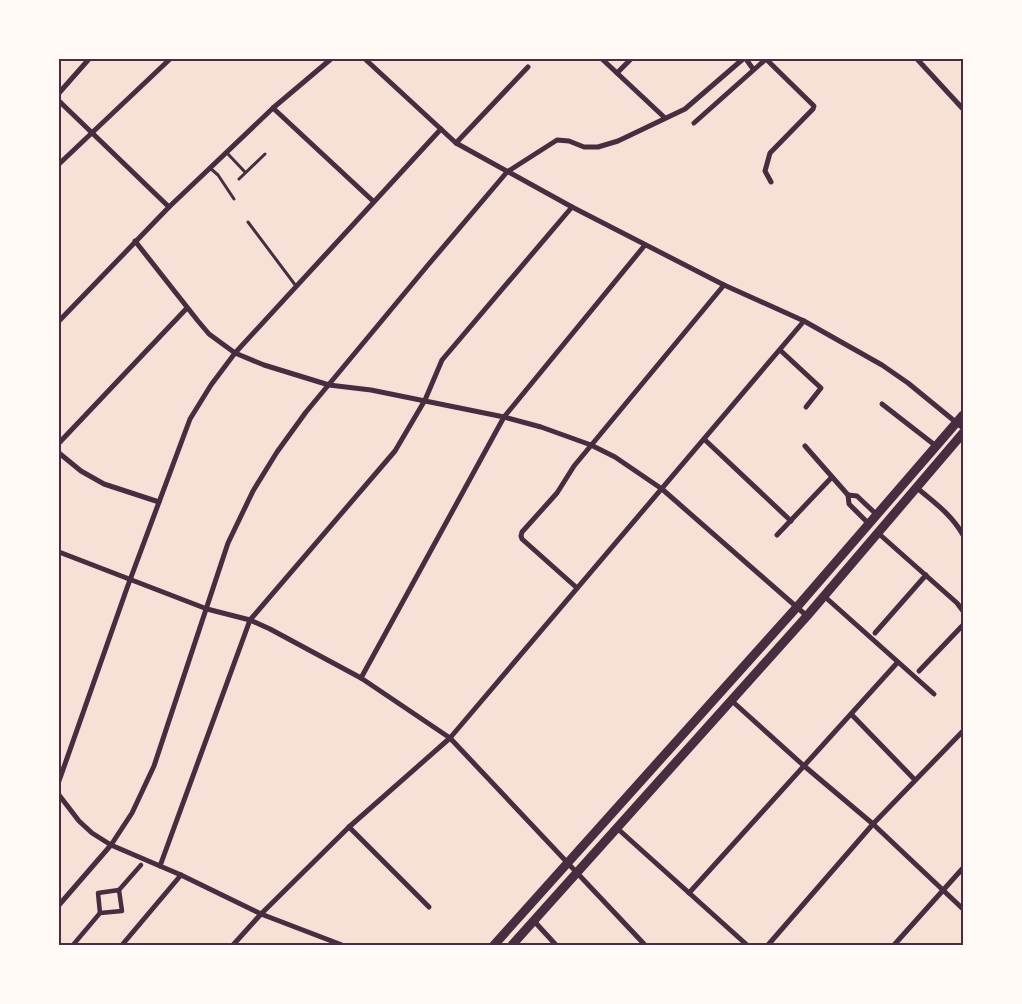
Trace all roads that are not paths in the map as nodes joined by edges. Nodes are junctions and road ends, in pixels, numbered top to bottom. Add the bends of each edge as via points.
1 (89, 59) edge
2 (170, 59) edge
3 (331, 59) edge
4 (365, 59) edge
5 (602, 59) edge
6 (631, 59) edge
7 (744, 59) edge
8 (766, 59) edge
9 (917, 59) edge
10 (528, 67) dead end
11 (753, 69) junction
12 (617, 73) junction
13 (59, 92) edge
14 (59, 101) edge
15 (273, 108) junction
16 (963, 109) edge
17 (665, 118) junction
18 (694, 123) dead end
19 (441, 128) junction
20 (92, 132) junction
21 (456, 143) junction
22 (227, 153) junction
23 (266, 154) dead end
24 (59, 164) edge
25 (210, 168) junction
26 (245, 172) junction
27 (507, 172) junction
28 (239, 179) dead end
29 (771, 182) dead end
30 (234, 199) dead end
31 (373, 202) junction
32 (169, 207) junction
33 (572, 207) junction
34 (248, 222) dead end
35 (135, 242) junction
36 (645, 244) junction
37 (724, 285) junction
38 (296, 287) junction
39 (187, 308) junction
40 (59, 319) edge
41 (804, 322) junction
42 (780, 350) junction
43 (236, 353) junction
44 (329, 384) junction
45 (424, 400) junction
46 (882, 404) dead end
47 (806, 407) dead end
48 (963, 415) edge
49 (504, 417) junction
50 (960, 426) edge
51 (963, 433) edge
52 (704, 440) junction
53 (59, 443) edge
54 (591, 445) junction
55 (805, 446) dead end
56 (936, 446) junction
57 (59, 453) edge
58 (832, 477) junction
59 (917, 488) junction
60 (662, 489) junction
61 (848, 495) junction
62 (159, 502) junction
63 (877, 515) junction
64 (791, 521) junction
65 (869, 524) junction
66 (878, 533) junction
67 (777, 535) dead end
68 (963, 535) edge
69 (59, 552) edge
70 (926, 575) junction
71 (130, 579) junction
72 (577, 588) junction
73 (824, 596) junction
74 (797, 608) junction
75 (207, 609) junction
76 (963, 611) edge
77 (807, 616) junction
78 (250, 620) junction
79 (963, 625) edge
80 (875, 633) dead end
81 (897, 663) junction
82 (919, 671) dead end
83 (361, 678) junction
84 (934, 694) dead end
85 (732, 701) junction
86 (852, 715) junction
87 (963, 731) edge
88 (450, 738) junction
89 (803, 765) junction
90 (915, 780) junction
91 (59, 781) edge
92 (59, 795) edge
93 (873, 824) junction
94 (349, 827) junction
95 (618, 829) junction
96 (111, 845) junction
97 (569, 862) junction
98 (141, 865) dead end
99 (160, 866) junction
100 (963, 868) edge
101 (578, 873) junction
102 (181, 875) junction
103 (120, 890) junction
104 (943, 890) junction
105 (689, 893) junction
106 (59, 904) edge
107 (429, 907) dead end
108 (963, 909) edge
109 (100, 914) junction
110 (261, 914) junction
111 (534, 921) junction
112 (73, 945) edge
113 (122, 945) edge
114 (233, 945) edge
115 (342, 945) edge
116 (494, 945) edge
117 (512, 945) edge
118 (556, 945) edge
119 (645, 945) edge
120 (747, 945) edge
121 (768, 945) edge
122 (894, 945) edge

1 - 13 street
2 - 20 street
3 - 15 street
4 - 19 street
5 - 12 street
6 - 12 street
7 - 11 street
7 - 17 street via 685,109
8 - 11 street
8 - 29 street via 814,106 770,153 765,170
9 - 16 street
10 - 21 street
11 - 18 street
12 - 17 street
14 - 20 street
15 - 22 street
15 - 31 street
17 - 27 street via 598,147 558,140
19 - 21 street
19 - 31 street
20 - 24 street
20 - 32 street
21 - 27 street
22 - 25 street
22 - 26 lane
23 - 26 lane
25 - 30 lane via 218,174
25 - 32 street
26 - 28 lane
27 - 33 street
27 - 44 street
31 - 38 street
32 - 35 street
33 - 36 street
33 - 45 street via 442,360
34 - 38 lane
35 - 39 street
35 - 40 street
36 - 37 street
36 - 49 street
37 - 41 street
37 - 54 street
38 - 43 street
39 - 43 street via 210,334
39 - 53 street
41 - 42 street
41 - 50 street via 882,365
42 - 47 street via 821,388
42 - 52 street
43 - 44 street via 264,365
43 - 62 street via 190,420
44 - 45 street
44 - 75 street via 277,452 253,490 228,543
45 - 49 street
45 - 78 street via 395,451
46 - 56 street
48 - 50 main road
49 - 54 street via 541,426
49 - 83 street
50 - 56 main road
51 - 59 main road
52 - 60 street
52 - 64 street
54 - 60 street
54 - 72 street via 521,536
55 - 58 street
56 - 63 main road
57 - 62 street via 104,484
58 - 61 street
58 - 64 street
59 - 66 main road
59 - 68 street via 958,524
60 - 72 street
60 - 74 street
61 - 63 street via 857,496
61 - 65 street via 849,504
62 - 71 street
63 - 65 main road
64 - 67 street
65 - 74 main road
66 - 70 street
66 - 73 main road
69 - 71 street
70 - 76 street
70 - 80 street
71 - 75 street
71 - 91 street
72 - 88 street
73 - 77 main road
73 - 81 street
74 - 77 street
74 - 97 main road
75 - 78 street
75 - 96 street via 154,766 132,813
77 - 85 main road
78 - 83 street
78 - 99 street
79 - 82 street
81 - 84 street
81 - 86 street
83 - 88 street
85 - 89 street
85 - 95 main road
86 - 89 street
86 - 90 street
87 - 90 street
88 - 94 street
88 - 97 street
89 - 93 street
89 - 105 street
90 - 93 street
92 - 96 street via 79,821
93 - 104 street
93 - 121 street
94 - 107 street
94 - 110 street
95 - 101 main road
95 - 105 street
96 - 99 street
96 - 106 street
97 - 101 street
97 - 116 main road
98 - 103 street
99 - 102 street
100 - 104 street
101 - 111 main road
101 - 119 street
102 - 110 street
102 - 113 street
103 - 109 street via 98,893
103 - 109 street via 122,911
104 - 108 street
104 - 122 street
105 - 120 street
109 - 112 street
110 - 114 street
110 - 115 street
111 - 117 main road
111 - 118 street

